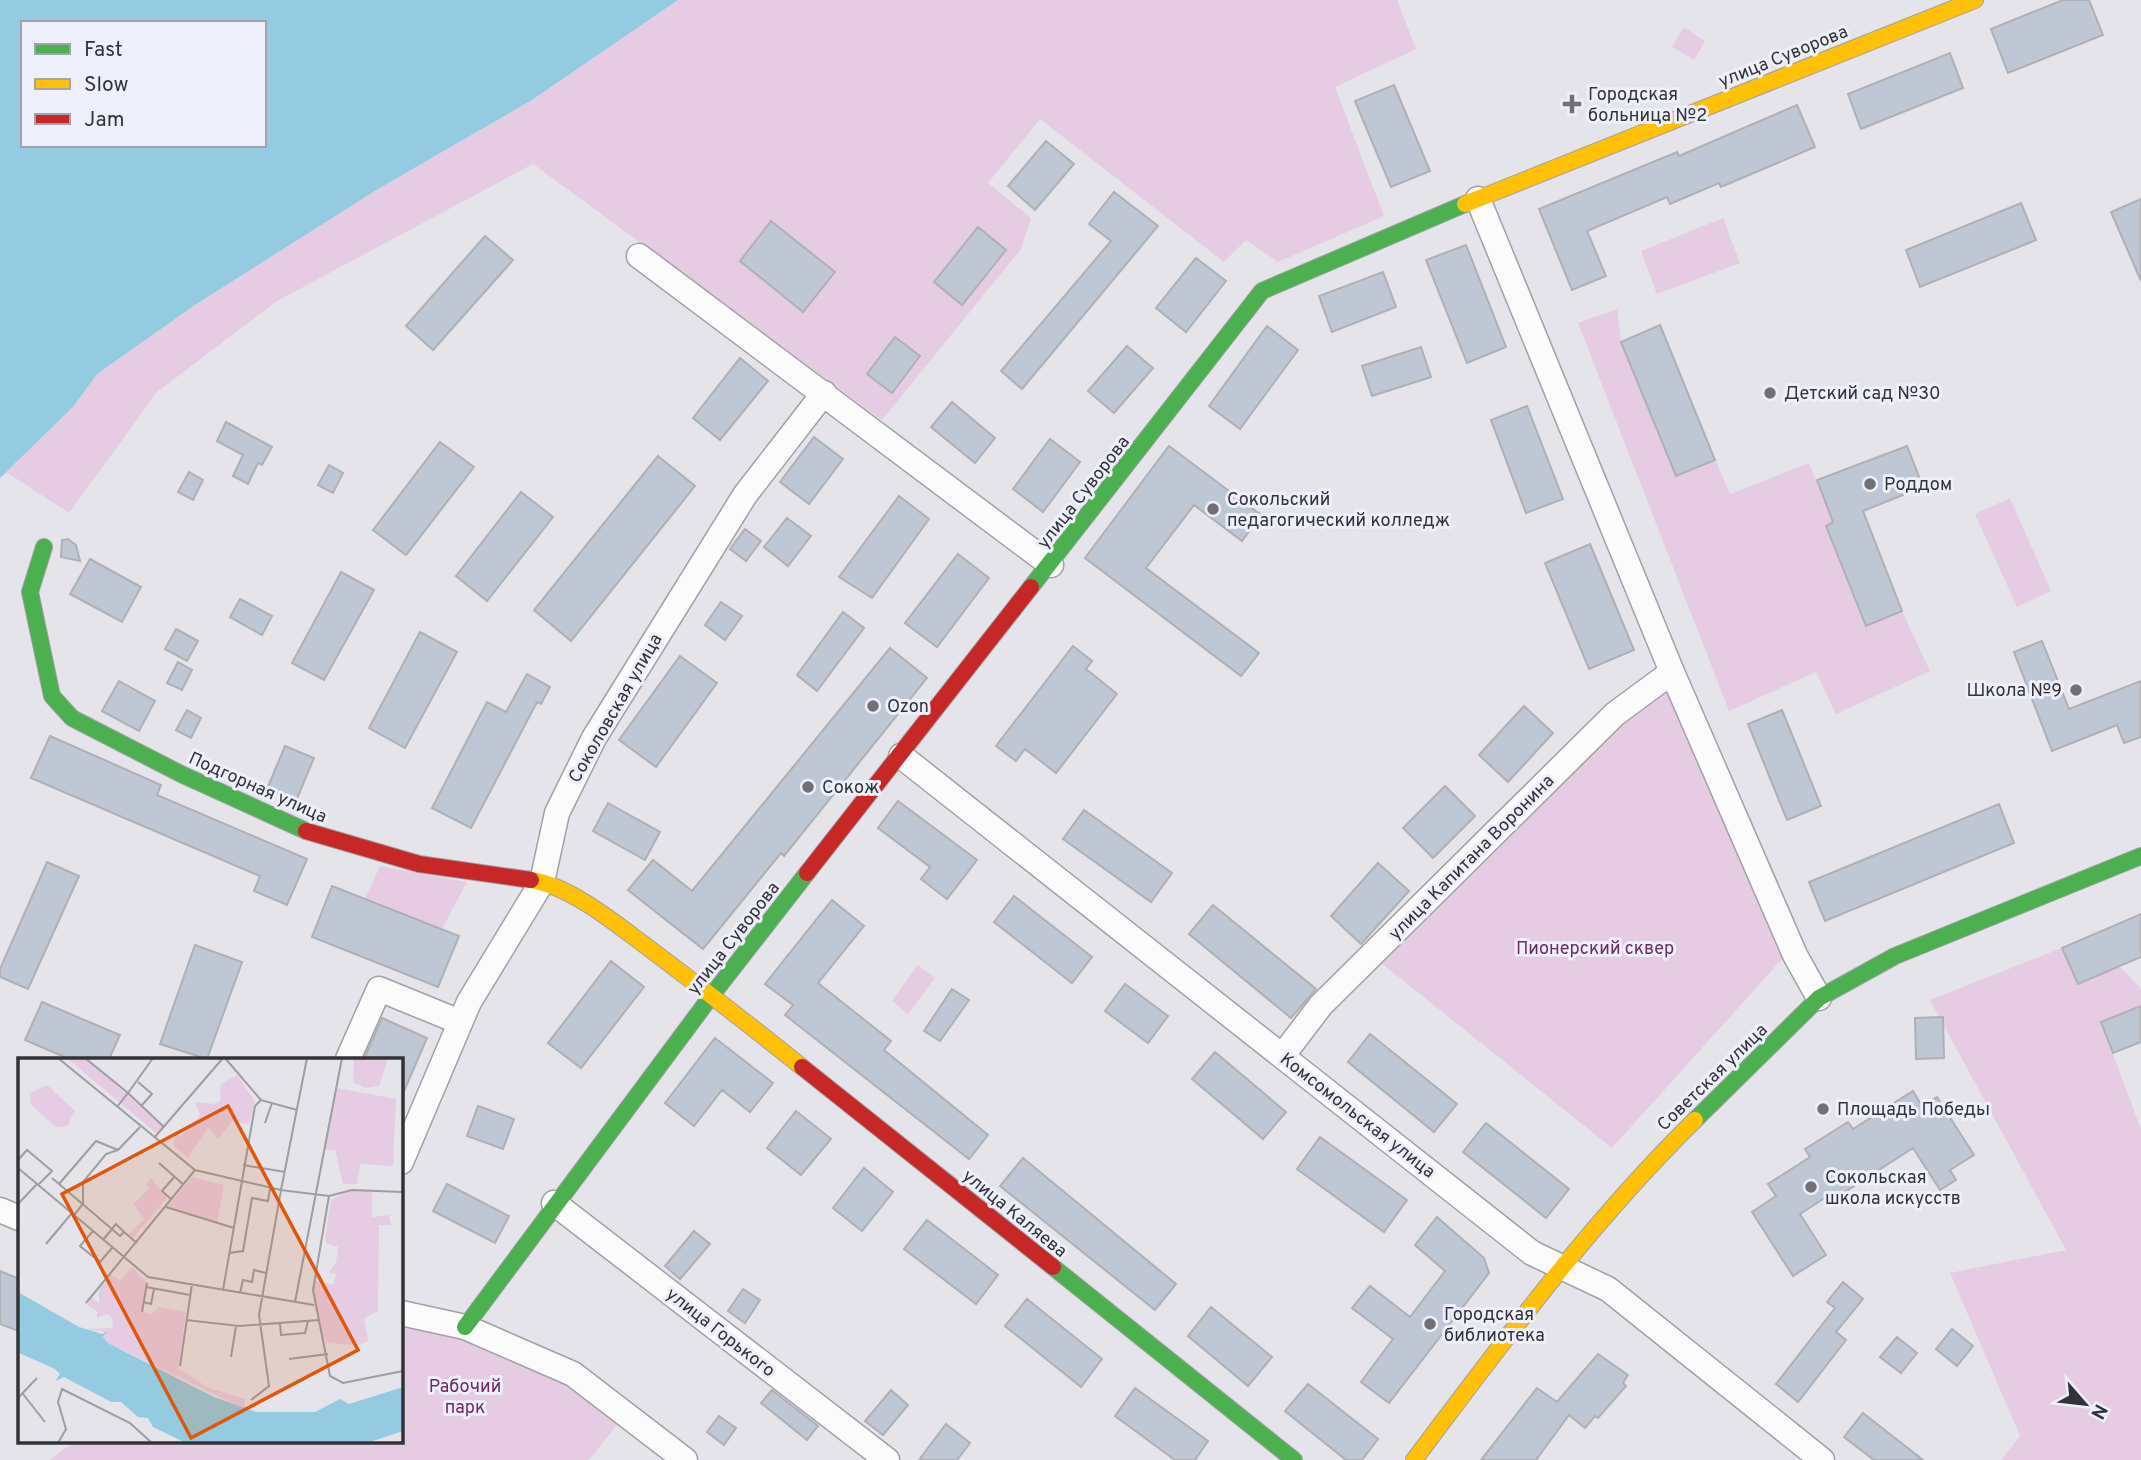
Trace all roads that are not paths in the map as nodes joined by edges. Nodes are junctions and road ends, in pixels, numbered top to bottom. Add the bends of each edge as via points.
1 (1975, 0) edge
2 (1478, 199) junction
3 (639, 256) dead end
4 (824, 393) junction
5 (44, 547) dead end
6 (1051, 565) junction
7 (1672, 672) junction
8 (901, 756) junction
9 (2141, 856) edge
10 (542, 882) junction
11 (712, 995) junction
12 (1819, 998) junction
13 (460, 1022) junction
14 (1283, 1055) junction
15 (348, 1058) edge
16 (402, 1160) edge
17 (554, 1203) junction
18 (0, 1210) edge
19 (18, 1218) edge
20 (1561, 1266) junction
21 (402, 1312) edge
22 (465, 1327) junction
23 (685, 1460) edge
24 (887, 1460) edge
25 (1294, 1460) edge
26 (1415, 1460) edge
27 (1822, 1460) edge

1 - 2 street, улица Суворова
2 - 6 street, улица Суворова via 1262,291
2 - 7 street
3 - 4 street
4 - 6 street
4 - 10 street, Соколовская улица via 745,495 594,738 557,813
5 - 10 street, Подгорная улица via 30,592 52,696 72,718 181,775 315,835 419,864
6 - 8 street, улица Суворова
7 - 12 street via 1795,955
7 - 14 street, улица Капитана Воронина via 1595,733 1321,1005
8 - 11 street, улица Суворова
8 - 14 street, Комсомольская улица
9 - 12 street, Советская улица via 1895,956
10 - 11 street, Подгорная улица via 598,911
10 - 13 street, Соколовская улица
11 - 17 street, улица Суворова
11 - 25 street, улица Каляева
12 - 20 street, Советская улица via 1652,1162
13 - 15 street via 379,989
13 - 16 street, Соколовская улица
14 - 20 street, Комсомольская улица via 1532,1253
17 - 22 street, улица Суворова
17 - 24 street, улица Горького
18 - 19 street
20 - 26 street, Советская улица
20 - 27 street, Комсомольская улица via 1608,1289
21 - 22 street
22 - 23 street via 573,1374

